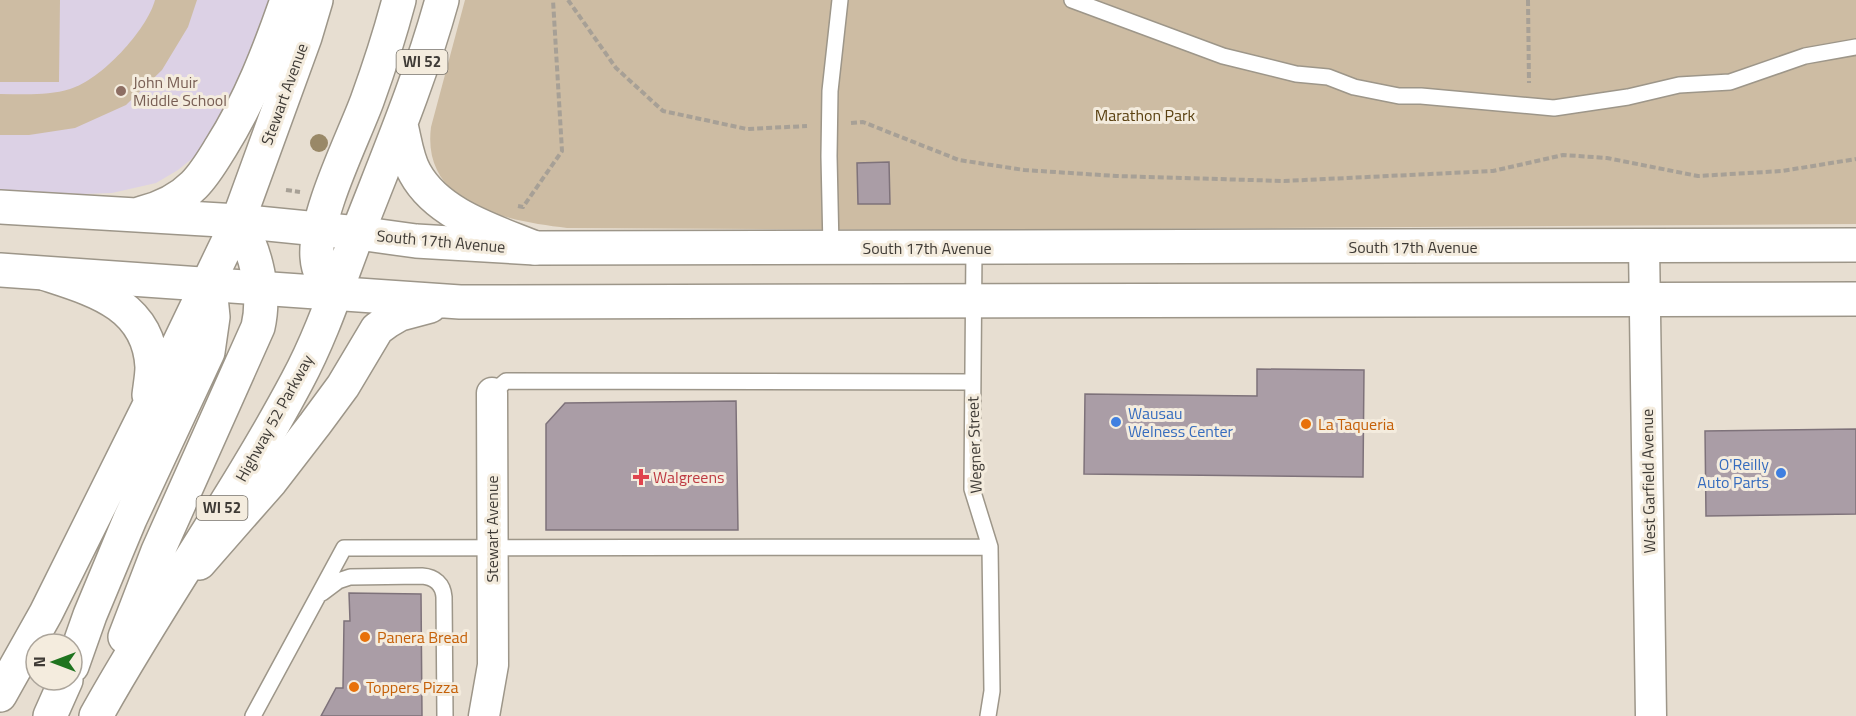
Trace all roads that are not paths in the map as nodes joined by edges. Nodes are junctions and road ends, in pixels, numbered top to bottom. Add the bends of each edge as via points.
1 (287, 0) edge
2 (316, 0) edge
3 (399, 0) edge
4 (442, 0) edge
5 (840, 0) edge
6 (1072, 0) edge
7 (1856, 47) edge
8 (401, 124) junction
9 (0, 207) edge
10 (136, 215) junction
11 (238, 221) junction
12 (320, 229) junction
13 (358, 233) junction
14 (1856, 245) edge
15 (1644, 246) junction
16 (535, 248) junction
17 (831, 248) junction
18 (974, 248) junction
19 (0, 270) edge
20 (46, 274) junction
21 (207, 286) junction
22 (260, 289) junction
23 (334, 293) junction
24 (1856, 299) edge
25 (1645, 300) junction
26 (972, 301) junction
27 (460, 302) junction
28 (972, 382) junction
29 (492, 393) joint
30 (147, 410) junction
31 (990, 547) junction
32 (492, 549) junction
33 (320, 595) junction
34 (164, 602) junction
35 (46, 613) junction
36 (84, 632) edge
37 (0, 664) edge
38 (492, 665) junction
39 (112, 688) junction
40 (61, 692) edge
41 (0, 695) edge
42 (989, 714) edge
43 (50, 716) edge
44 (96, 716) edge
45 (253, 716) edge
46 (445, 716) edge
47 (484, 716) edge
48 (503, 716) edge
49 (1651, 716) edge

1 - 10 main road via 252,92 206,170 180,197
2 - 11 main road, Stewart Avenue
3 - 12 main road
4 - 8 main road, WI 52
5 - 17 lane via 829,124
6 - 7 lane via 1223,56 1296,74 1329,77 1354,87 1399,96 1554,108 1679,85 1730,82 1806,56
8 - 13 main road, WI 52
8 - 16 main road via 412,166 435,198 465,218
9 - 10 main road, South 17th Avenue
10 - 11 main road, South 17th Avenue
11 - 12 main road, South 17th Avenue
11 - 21 main road
11 - 22 main road via 252,250
12 - 13 main road, South 17th Avenue
12 - 23 main road via 320,273
13 - 16 main road, South 17th Avenue via 416,241
13 - 23 main road, Highway 52 Parkway / WI 52
14 - 15 main road, South 17th Avenue
15 - 18 main road, South 17th Avenue
15 - 25 street, West Garfield Avenue
16 - 17 main road, South 17th Avenue
17 - 18 main road, South 17th Avenue
18 - 26 lane, Wegner Street
19 - 20 main road
20 - 21 main road
20 - 30 main road via 109,298 138,324 145,334 152,369
21 - 22 main road
21 - 30 main road
21 - 36 main road via 213,317 208,352 130,519
22 - 23 main road
22 - 39 main road via 255,336 158,551 131,620
23 - 27 main road
23 - 34 main road, Highway 52 Parkway / WI 52 via 295,384
24 - 25 main road
25 - 26 main road
25 - 49 street, West Garfield Avenue
26 - 27 main road
26 - 28 lane, Wegner Street
27 - 34 main road via 406,312 377,330 301,442
28 - 29 lane via 506,381
28 - 31 lane, Wegner Street via 972,489
29 - 32 street, Stewart Avenue
30 - 35 main road
31 - 32 lane
31 - 42 lane, Wegner Street
32 - 33 lane via 344,548
32 - 38 street, Stewart Avenue
33 - 45 lane
33 - 46 lane via 338,581 356,576 428,576 438,582 444,597
34 - 39 main road, Highway 52 Parkway / WI 52
35 - 37 main road
35 - 41 main road
38 - 47 street, Stewart Avenue
38 - 48 street, Stewart Avenue
39 - 44 main road, Highway 52 Parkway / WI 52
40 - 43 main road

